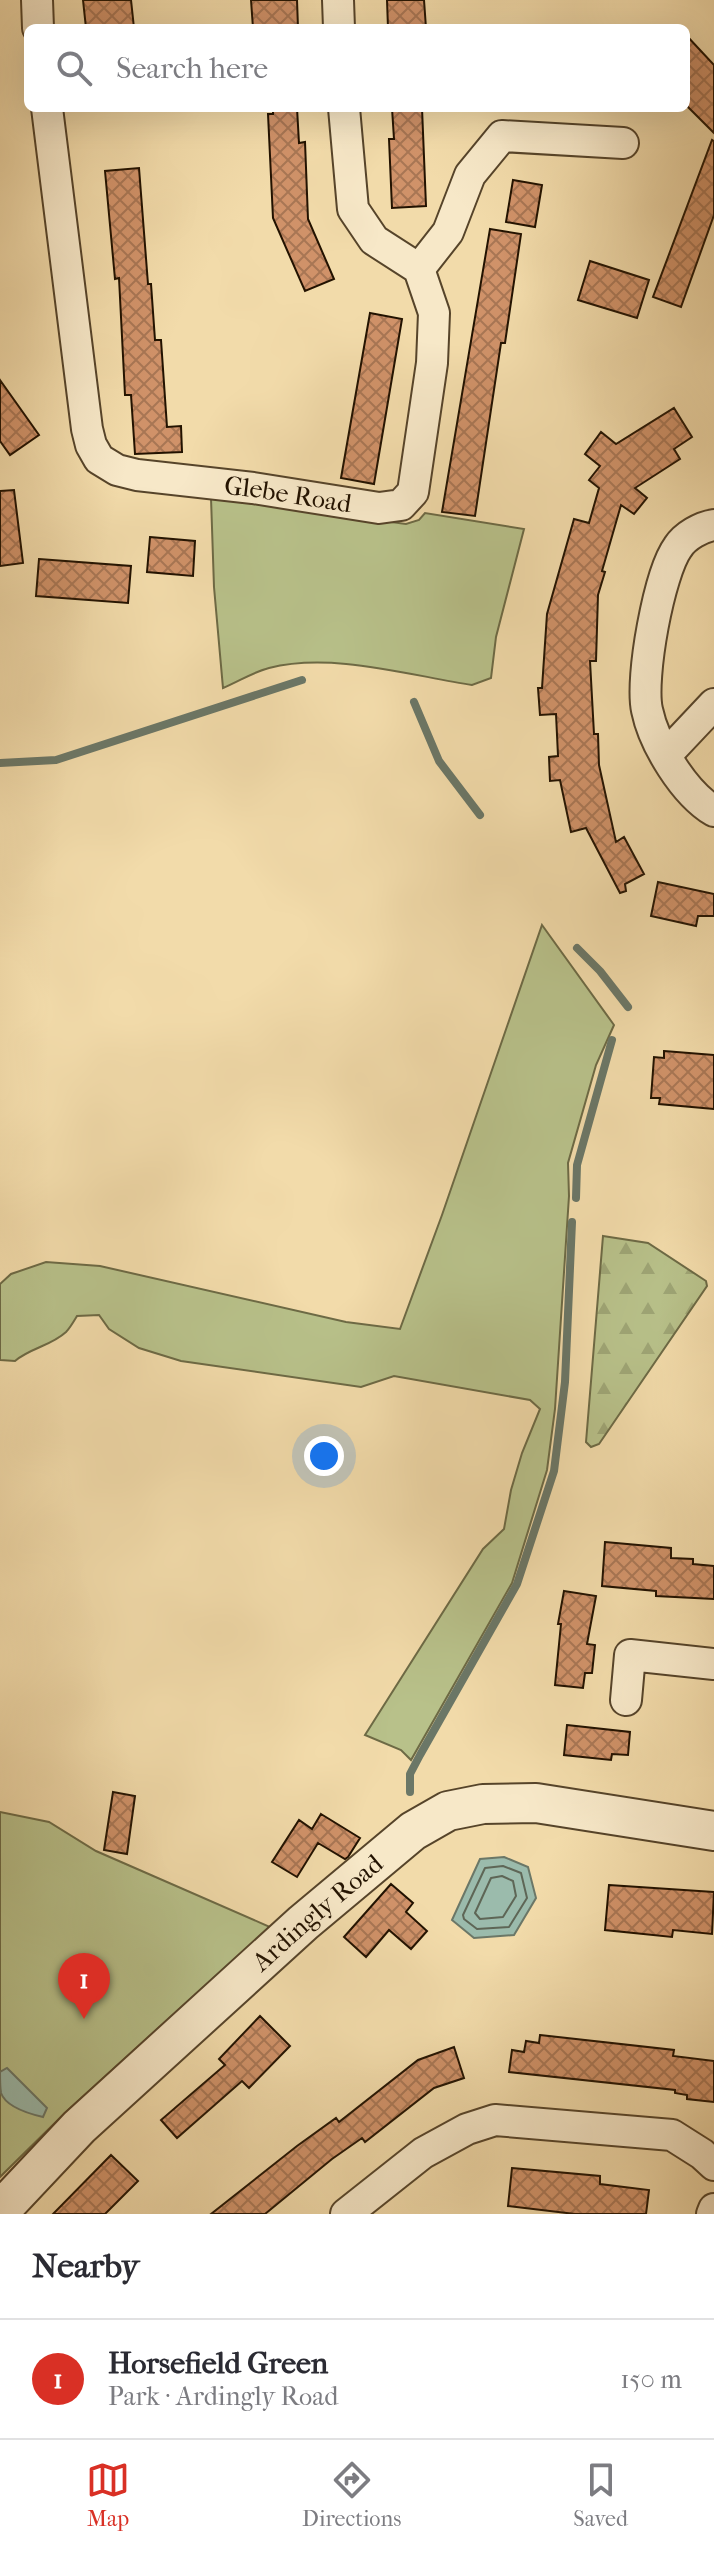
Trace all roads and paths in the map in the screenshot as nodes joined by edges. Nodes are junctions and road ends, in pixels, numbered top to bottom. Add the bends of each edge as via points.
1 (37, 0) edge
2 (338, 0) edge
3 (38, 24) edge
4 (339, 24) edge
5 (47, 112) edge
6 (344, 112) edge
7 (623, 143) dead end
8 (419, 269) junction
9 (714, 525) edge
10 (714, 704) edge
11 (666, 755) junction
12 (714, 811) edge
13 (714, 1664) edge
14 (626, 1700) dead end
15 (714, 1831) edge
16 (714, 2165) edge
17 (0, 2211) edge
18 (346, 2214) edge

1 - 3 street
2 - 4 street
5 - 8 street, Glebe Road via 87,429 99,459 117,470 352,505 401,505 413,492 432,363 434,313
6 - 8 street via 353,209 374,240
7 - 8 street via 502,136 470,175 448,232
9 - 11 street via 678,546 666,573 645,673 647,708
10 - 11 street
11 - 12 street via 688,789
13 - 14 street via 630,1655
15 - 17 street, Ardingly Road via 536,1803 448,1811 413,1831 303,1923 79,2127
16 - 18 street via 672,2135 495,2120 423,2153

